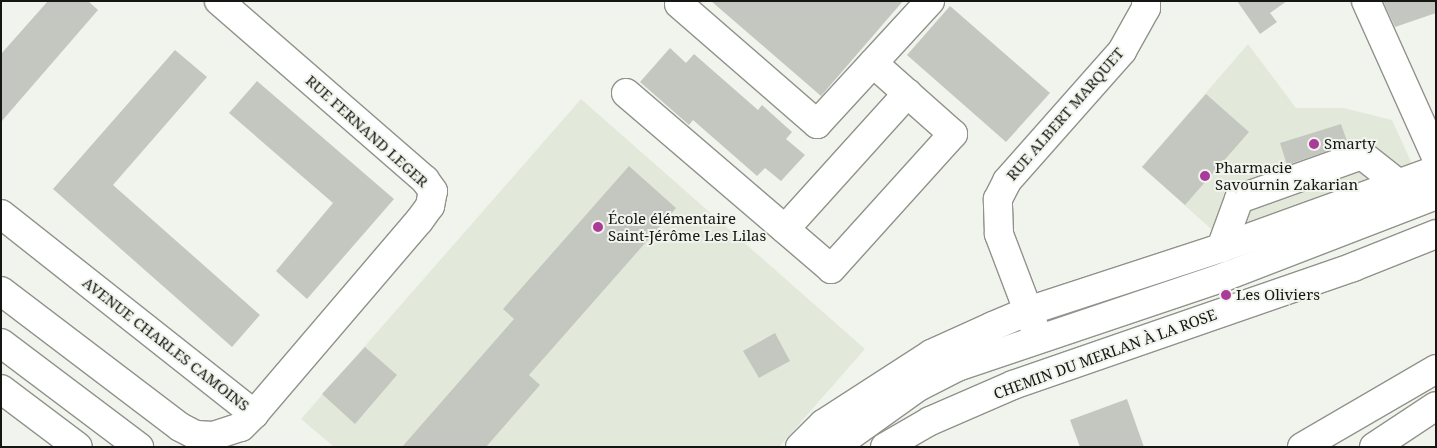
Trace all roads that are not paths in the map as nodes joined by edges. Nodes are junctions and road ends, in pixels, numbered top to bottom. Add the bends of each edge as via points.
1 (219, 1) edge
2 (930, 1) edge
3 (1146, 1) edge
4 (1366, 1) edge
5 (679, 4) dead end
6 (874, 63) junction
7 (626, 92) dead end
8 (908, 93) junction
9 (1436, 157) edge
10 (1436, 170) edge
11 (1400, 184) junction
12 (1436, 195) edge
13 (1, 214) edge
14 (785, 229) junction
15 (1429, 240) edge
16 (1221, 248) junction
17 (1, 291) edge
18 (1028, 311) junction
19 (1040, 342) junction
20 (1, 343) edge
21 (1436, 369) edge
22 (1051, 372) junction
23 (1, 389) edge
24 (1436, 406) edge
25 (254, 414) junction
26 (78, 447) edge
27 (139, 447) edge
28 (800, 447) edge
29 (834, 447) edge
30 (886, 447) edge
31 (1302, 447) edge
32 (1374, 447) edge

1 - 25 main road, RUE FERNAND LEGER via 425,180 433,192 430,206 419,221
2 - 6 main road
3 - 18 main road, RUE ALBERT MARQUET via 1146,8 1122,51 1007,180 998,199 999,234
4 - 9 main road
5 - 6 main road via 817,124
6 - 8 main road
7 - 14 main road
8 - 14 main road
8 - 14 main road via 953,134 831,269
10 - 11 main road
11 - 16 main road
11 - 16 main road via 1362,155 1239,198
12 - 19 main road via 1224,278
13 - 25 main road, AVENUE CHARLES CAMOINS
15 - 22 main road, CHEMIN DU MERLAN À LA ROSE
16 - 18 main road
17 - 25 main road, AVENUE CHARLES CAMOINS via 180,427 196,435 228,433 241,427
18 - 19 main road, RUE ALBERT MARQUET
18 - 28 main road via 931,354 823,424
19 - 22 main road, RUE ALBERT MARQUET
19 - 29 main road via 956,367 918,387
20 - 27 main road
21 - 31 main road
22 - 30 main road, CHEMIN DU MERLAN À LA ROSE via 930,421
23 - 26 main road
24 - 32 main road

